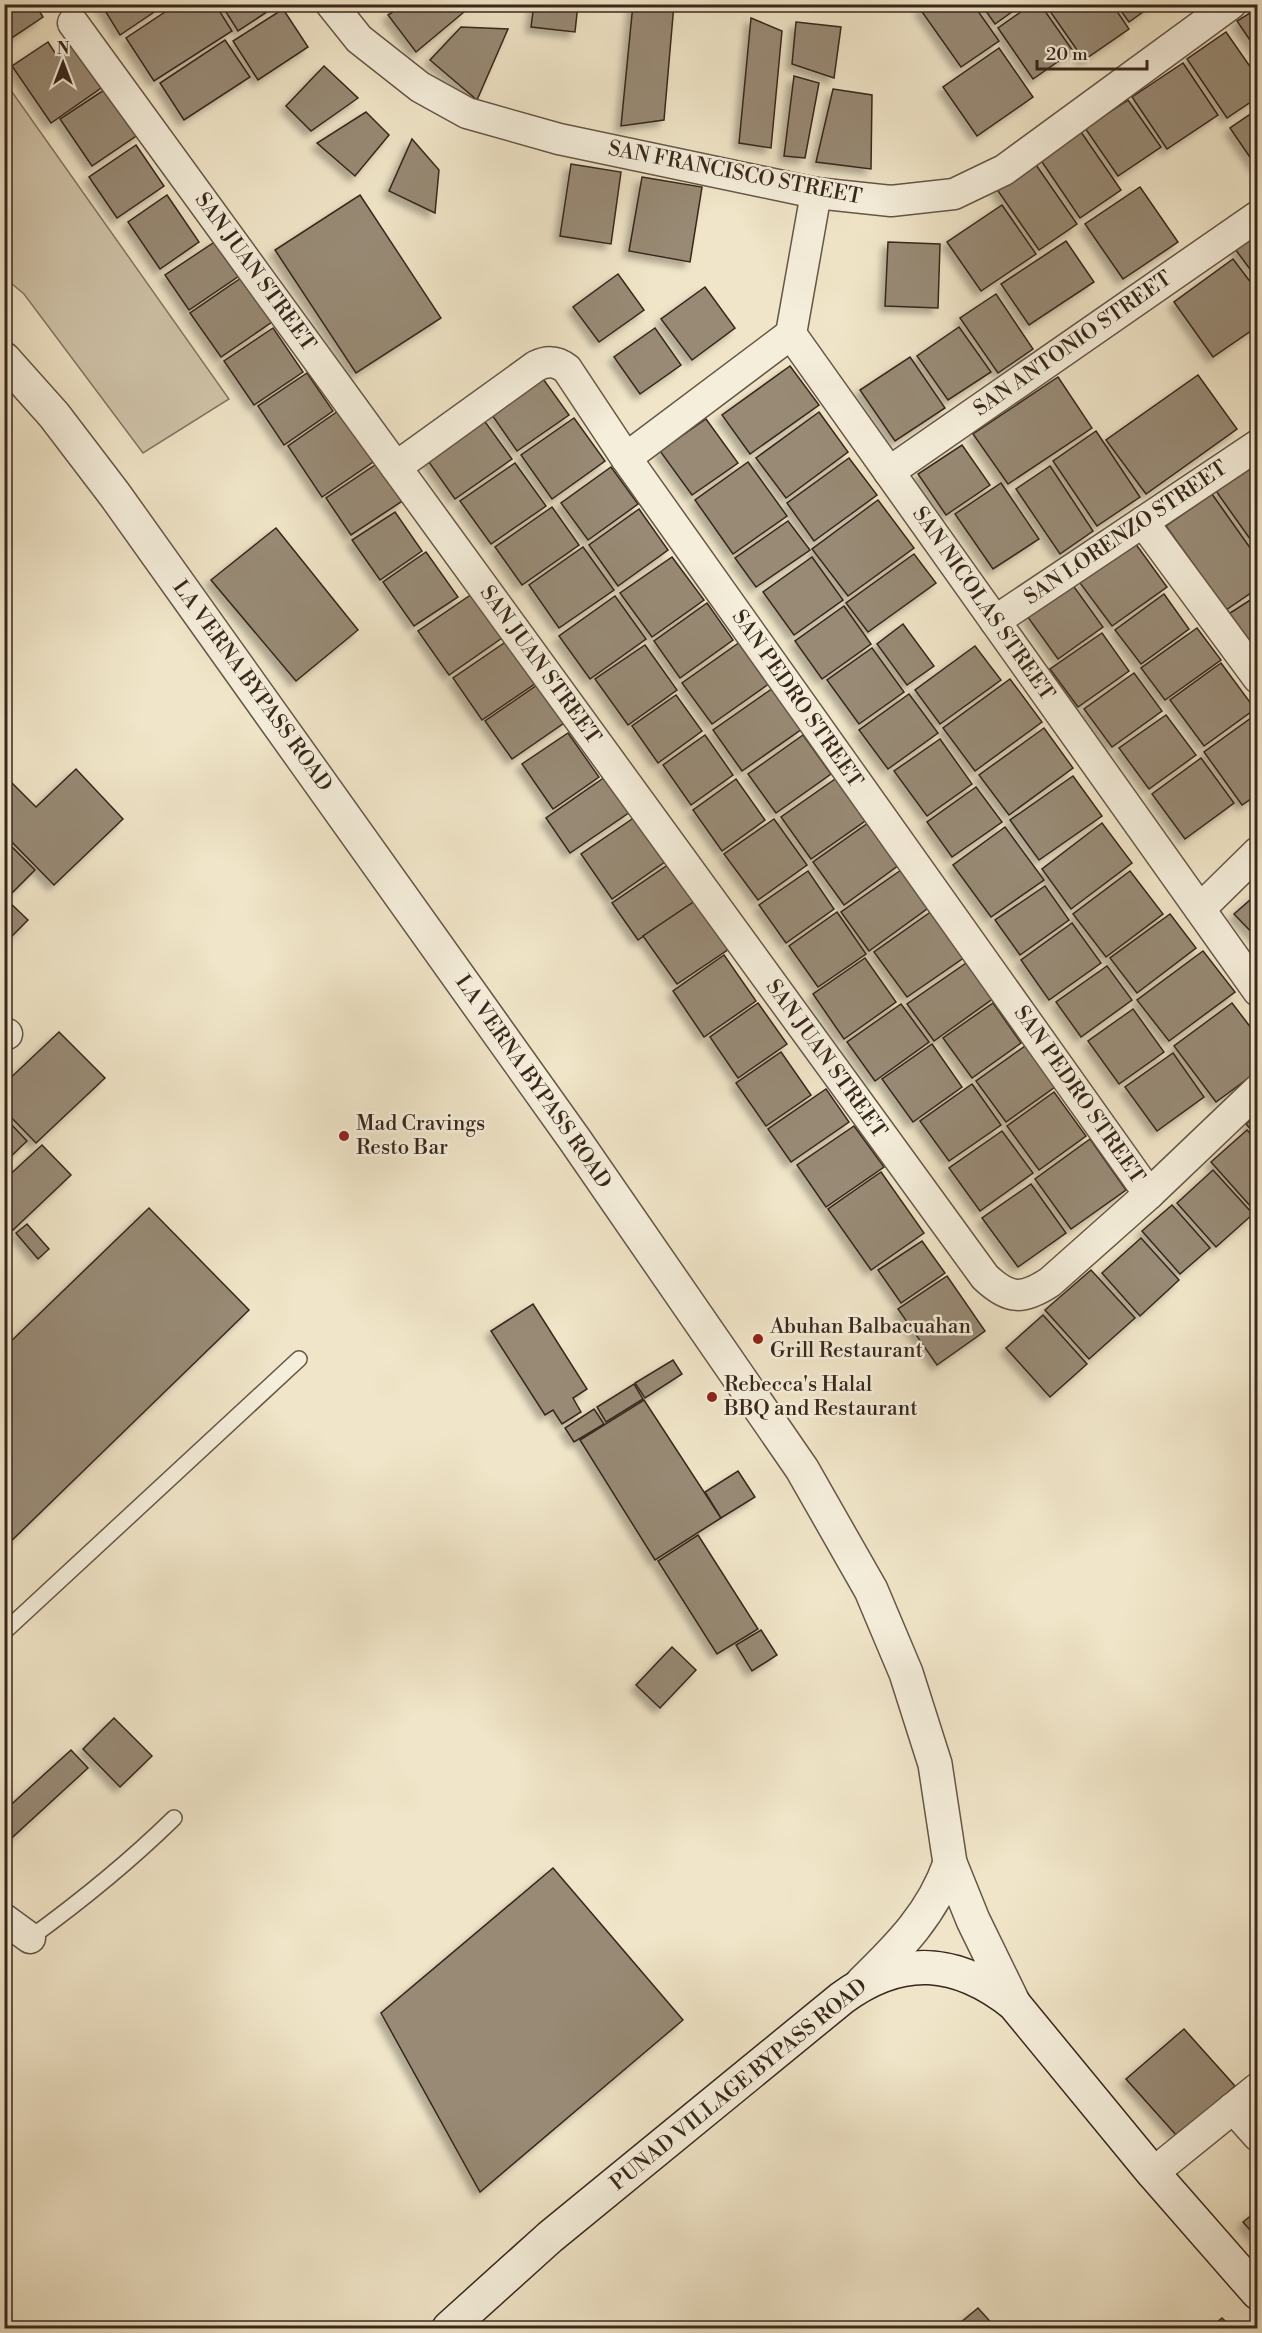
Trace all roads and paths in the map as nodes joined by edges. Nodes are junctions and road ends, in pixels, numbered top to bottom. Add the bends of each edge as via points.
1 (331, 4) edge
2 (1231, 4) edge
3 (73, 23) dead end
4 (816, 193) junction
5 (1257, 216) edge
6 (791, 334) junction
7 (4, 359) edge
8 (1257, 445) edge
9 (626, 458) junction
10 (396, 467) junction
11 (889, 472) junction
12 (1143, 522) junction
13 (994, 621) junction
14 (1257, 678) edge
15 (1257, 852) edge
16 (1200, 909) junction
17 (1257, 991) edge
18 (1257, 1090) edge
19 (1149, 1194) junction
20 (299, 1359) dead end
21 (4, 1632) edge
22 (174, 1818) dead end
23 (950, 1863) junction
24 (4, 1919) edge
25 (30, 1938) joint
26 (862, 1983) junction
27 (1014, 2004) junction
28 (1257, 2088) edge
29 (1233, 2108) junction
30 (1257, 2136) edge
31 (1153, 2173) junction
32 (1257, 2294) edge
33 (449, 2328) edge

1 - 4 street, SAN FRANCISCO STREET via 359,39 420,87 467,113 559,139
2 - 4 street, SAN FRANCISCO STREET via 1004,170 954,194 891,201
3 - 10 street, SAN JUAN STREET
4 - 6 street
5 - 11 street, SAN ANTONIO STREET
6 - 9 street
6 - 11 street, SAN NICOLAS STREET
7 - 23 street, LA VERNA BYPASS ROAD via 54,416 122,505 575,1140 802,1469 871,1590 906,1673 935,1764
8 - 12 street, SAN LORENZO STREET
9 - 10 street, SAN PEDRO STREET via 567,369 551,362 536,366
9 - 19 street, SAN PEDRO STREET
10 - 19 street, SAN JUAN STREET via 999,1291 1017,1296 1034,1293
11 - 13 street, SAN NICOLAS STREET
12 - 13 street, SAN LORENZO STREET
12 - 14 street
13 - 16 street, SAN NICOLAS STREET
15 - 16 street
16 - 17 street, SAN NICOLAS STREET
18 - 19 street
20 - 21 lane
22 - 25 lane via 137,1855
23 - 26 street via 924,1917
23 - 27 street, LA VERNA BYPASS ROAD
24 - 25 street
26 - 27 street, PUNAD VILLAGE BYPASS ROAD via 891,1971 949,1970 980,1981
26 - 33 street, PUNAD VILLAGE BYPASS ROAD via 550,2237
27 - 31 street, PUNAD VILLAGE BYPASS ROAD
28 - 29 street
29 - 30 street
29 - 31 street
31 - 32 street, PUNAD VILLAGE BYPASS ROAD

